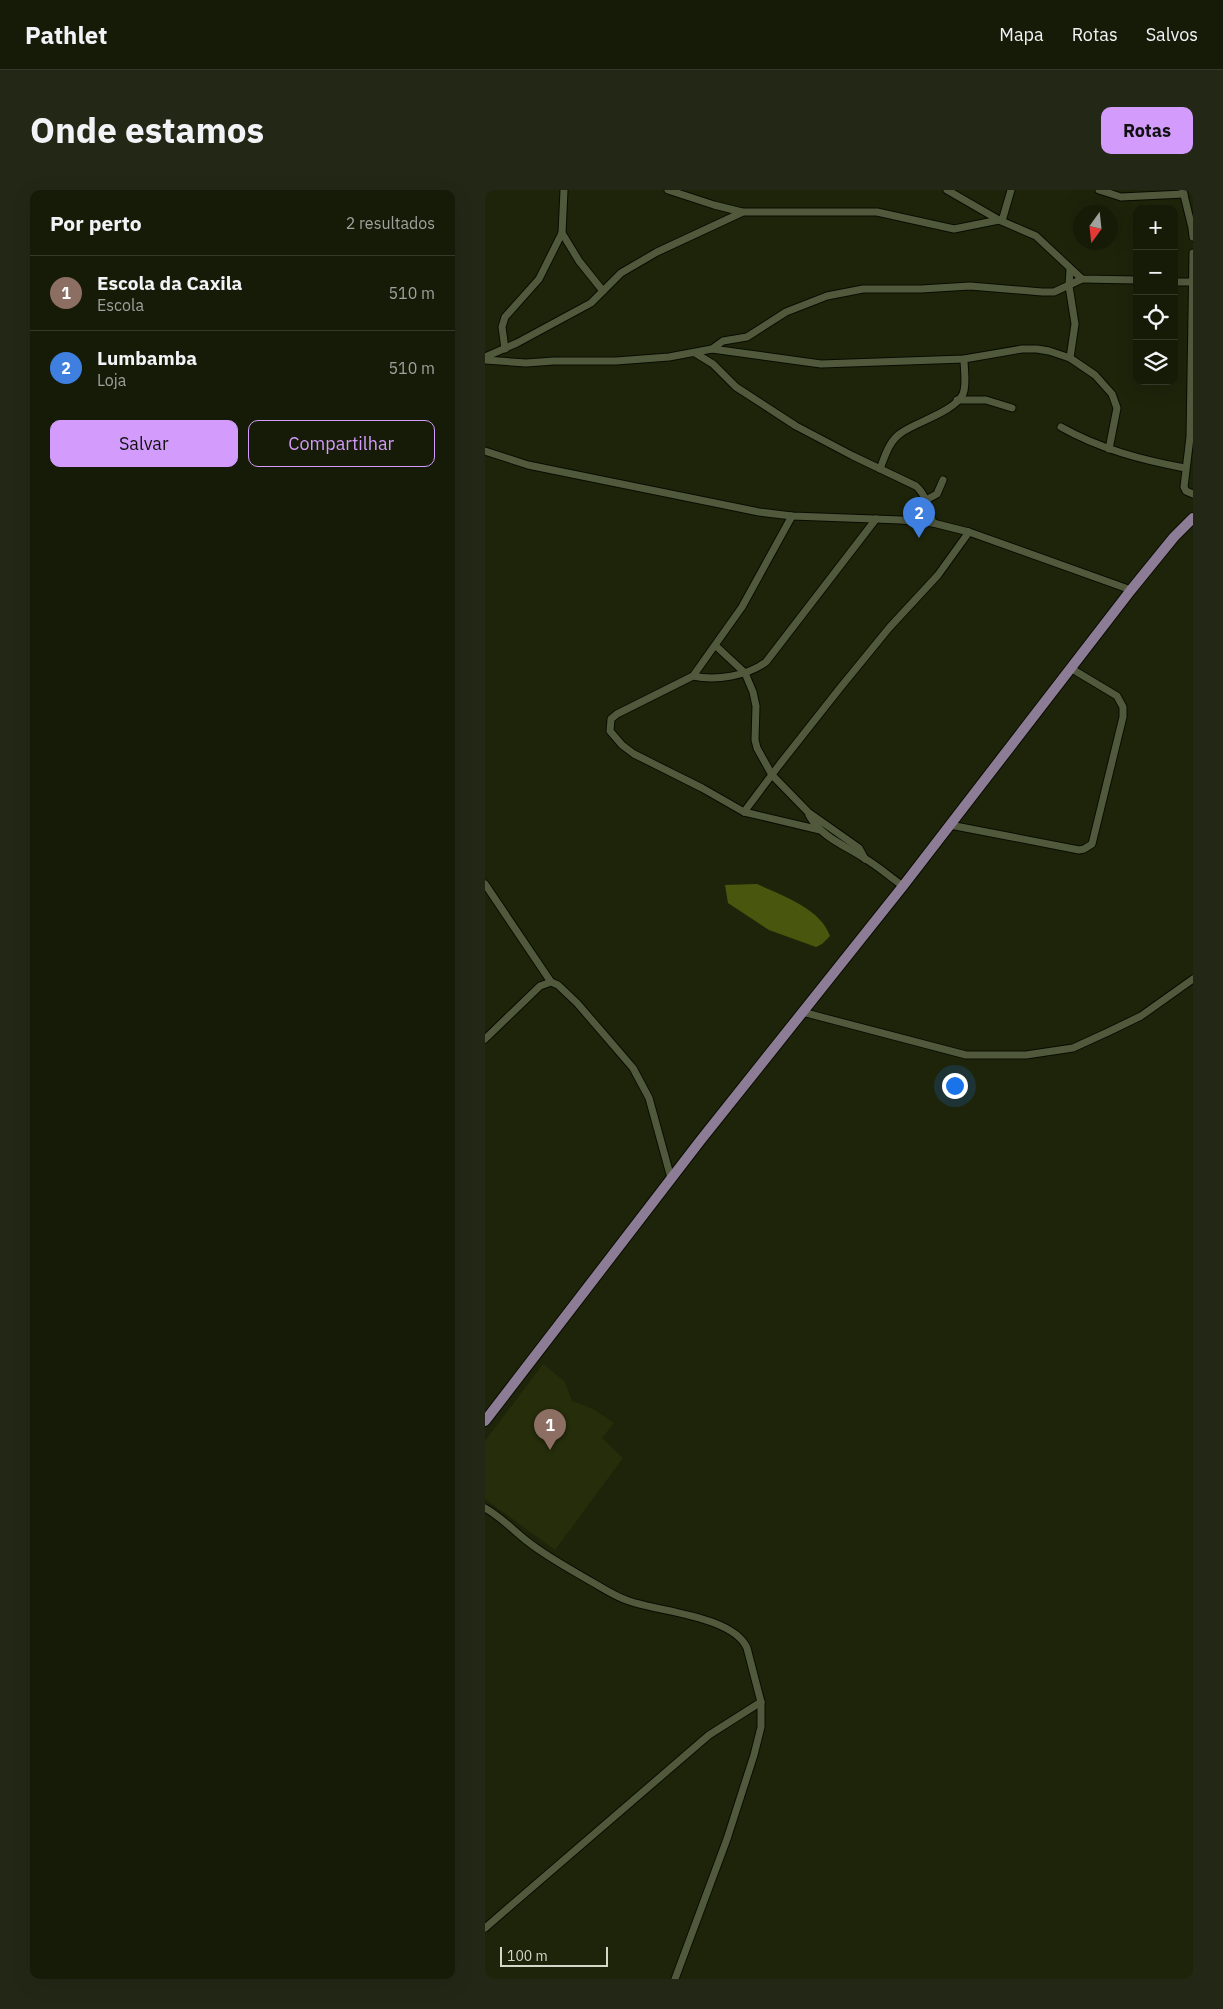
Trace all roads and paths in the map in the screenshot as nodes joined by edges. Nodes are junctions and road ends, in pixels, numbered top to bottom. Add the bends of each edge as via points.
1 (564, 190) edge
2 (667, 190) edge
3 (947, 190) edge
4 (1011, 190) edge
5 (1099, 190) edge
6 (1183, 192) edge
7 (743, 212) junction
8 (1001, 220) junction
9 (561, 232) junction
10 (1193, 237) edge
11 (1193, 254) edge
12 (1070, 268) junction
13 (1082, 279) junction
14 (1133, 280) edge
15 (1178, 282) edge
16 (1191, 282) junction
17 (1069, 286) junction
18 (603, 291) junction
19 (505, 349) junction
20 (712, 349) junction
21 (695, 353) junction
22 (485, 358) edge
23 (1070, 358) junction
24 (964, 360) junction
25 (957, 400) junction
26 (1012, 408) dead end
27 (1061, 427) dead end
28 (1109, 449) junction
29 (485, 451) edge
30 (1185, 468) junction
31 (879, 469) junction
32 (943, 480) dead end
33 (1193, 494) edge
34 (926, 500) junction
35 (792, 516) junction
36 (1193, 518) edge
37 (876, 519) junction
38 (933, 523) junction
39 (969, 532) junction
40 (1131, 590) junction
41 (716, 646) junction
42 (1072, 669) junction
43 (745, 673) junction
44 (693, 676) junction
45 (771, 776) junction
46 (745, 812) junction
47 (808, 812) junction
48 (950, 825) junction
49 (820, 830) junction
50 (865, 859) junction
51 (485, 884) edge
52 (903, 886) junction
53 (1193, 979) edge
54 (551, 982) junction
55 (803, 1012) junction
56 (485, 1039) edge
57 (671, 1178) junction
58 (485, 1421) edge
59 (485, 1508) edge
60 (761, 1702) junction
61 (485, 1928) edge
62 (675, 1979) edge

1 - 9 street
2 - 7 street
3 - 8 street
4 - 8 street
5 - 6 street via 1121,197
6 - 10 street
7 - 8 street via 877,212 954,229
7 - 18 street via 657,252 621,273
8 - 12 street via 1036,236
9 - 18 street
9 - 19 street via 539,279 505,317 502,327
11 - 16 street
12 - 13 street
12 - 17 street
13 - 14 street
13 - 17 street
15 - 16 street
16 - 30 street via 1191,411
17 - 20 street via 1054,292 969,286 845,292 799,306 753,334 723,341
17 - 23 street via 1075,324
18 - 19 street via 591,303
19 - 22 street
20 - 21 street
20 - 24 street via 809,364
21 - 22 street via 616,361 527,363
21 - 31 street via 713,364 736,387 796,426
23 - 24 street via 1037,349
23 - 28 street via 1095,375 1116,402 1116,420
24 - 25 street via 965,383 963,394
25 - 26 street via 986,400
25 - 31 street via 936,416 900,433 890,445
27 - 28 street
28 - 30 street
29 - 35 street via 528,465
30 - 33 street via 1184,487
31 - 34 street via 916,486
32 - 34 street via 937,494
34 - 38 street
35 - 37 street
35 - 41 street via 742,607
36 - 40 main road
37 - 38 street
37 - 43 street via 766,662
38 - 39 street
39 - 40 street
39 - 45 street via 938,575 883,636
40 - 42 main road
41 - 43 street
41 - 44 street
42 - 48 main road
42 - 48 street via 1117,696 1123,707 1092,844 1079,850
43 - 44 street via 707,678
43 - 45 street via 756,706 757,748
44 - 46 street via 617,714 611,720 610,731 634,754
45 - 46 street
45 - 47 street
46 - 49 street
47 - 49 street
47 - 50 street via 859,848
48 - 52 main road
49 - 50 street
50 - 52 street
51 - 54 street
52 - 55 main road
53 - 55 street via 1141,1016 1073,1048 1026,1055 966,1055
54 - 56 street via 540,986
54 - 57 street via 577,1003 633,1068 649,1098
55 - 57 main road
57 - 58 main road
59 - 60 street via 541,1551 619,1597 701,1618 736,1634 747,1648
60 - 61 street via 709,1735
60 - 62 street via 761,1727 754,1755

